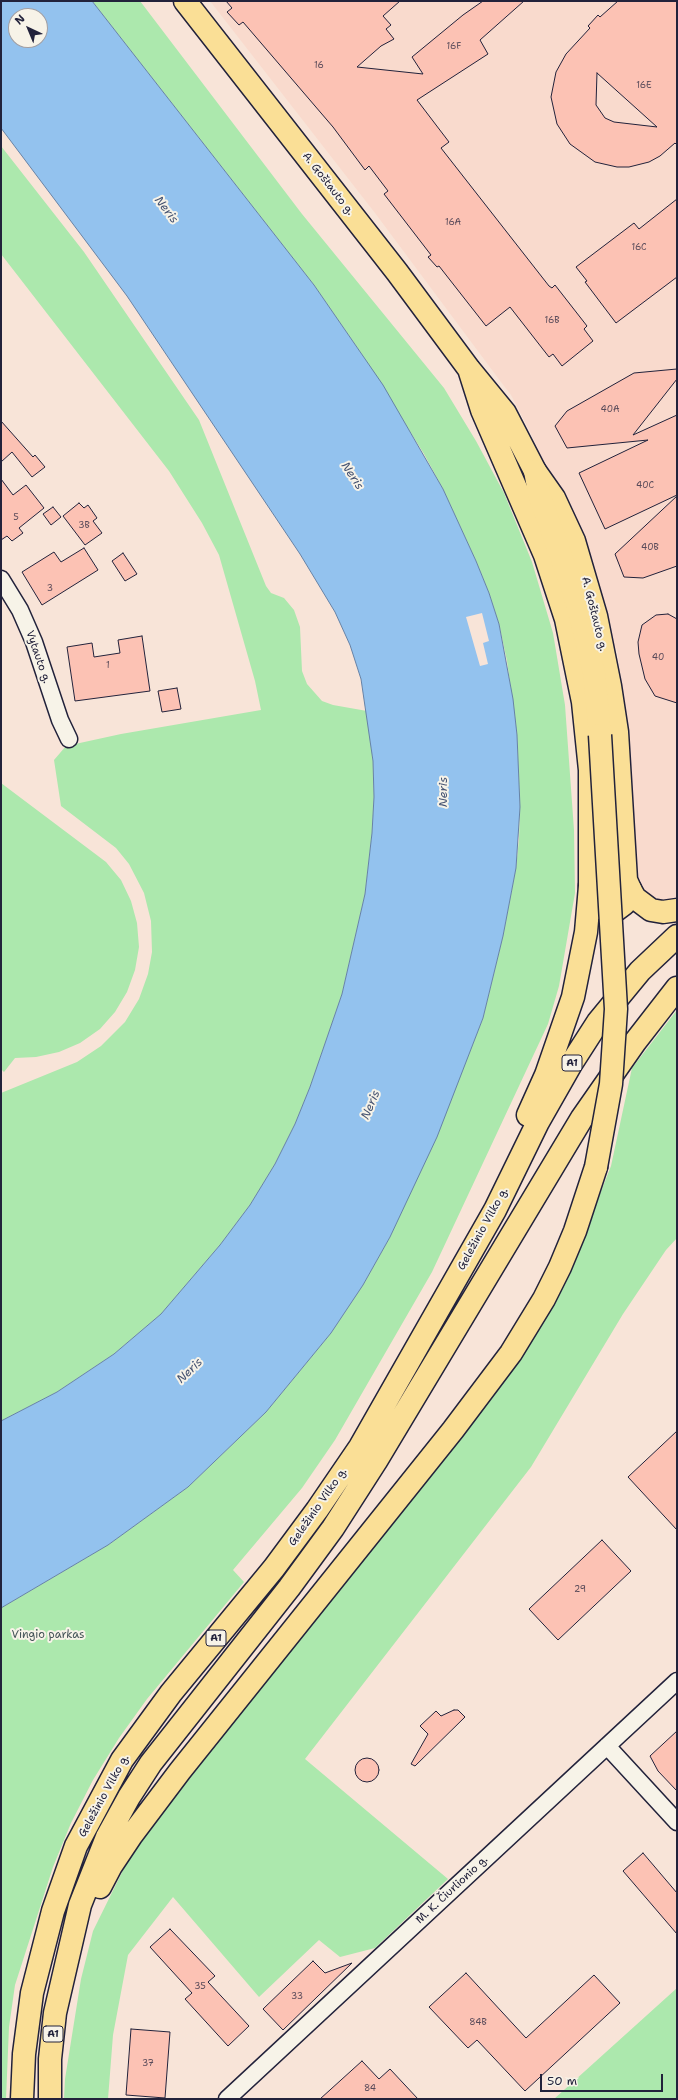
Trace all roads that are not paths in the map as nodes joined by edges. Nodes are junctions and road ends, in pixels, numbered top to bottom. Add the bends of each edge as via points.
1 (185, 1) edge
2 (468, 369) junction
3 (535, 471) junction
4 (1, 579) edge
5 (69, 739) dead end
6 (590, 886) junction
7 (630, 889) junction
8 (677, 910) edge
9 (677, 936) edge
10 (677, 988) edge
11 (495, 1210) junction
12 (677, 1681) edge
13 (607, 1746) junction
14 (677, 1822) edge
15 (64, 1971) junction
16 (22, 2099) edge
17 (50, 2099) edge
18 (227, 2099) edge

1 - 2 main road, A. Goštauto g. via 397,272
2 - 3 main road, A. Goštauto g. via 505,413
2 - 6 main road, A. Goštauto g. via 482,410 545,555 566,619 583,702 590,770
3 - 7 main road, A. Goštauto g. via 554,498 574,541 596,616 617,732 626,880
3 - 15 main road, bridge via 540,497 573,590 584,631 594,673 600,735 616,1009 612,1084 596,1166 575,1231 560,1266 544,1299 511,1353 453,1430 131,1836 93,1899
4 - 5 street, Vytauto g. via 20,610 34,642
6 - 7 main road via 596,902 608,912 624,904
6 - 11 main road, A. Goštauto g. via 586,932 573,997 546,1075 523,1126
7 - 8 main road via 635,898 651,910
9 - 11 main road, Geležinio Vilko g. / A1 via 640,971 598,1022 538,1122
10 - 15 main road, Geležinio Vilko g. / A1 via 635,1042 582,1118 376,1462 333,1528 147,1768 107,1837 80,1905
11 - 16 main road, Geležinio Vilko g. / A1 via 360,1446 274,1568 171,1693 122,1760 79,1840 53,1911 32,1993 24,2054
12 - 13 street, M. K. Čiurlionio g.
13 - 14 street
13 - 18 street, M. K. Čiurlionio g.
15 - 17 main road, Geležinio Vilko g. / A1 via 55,2013

